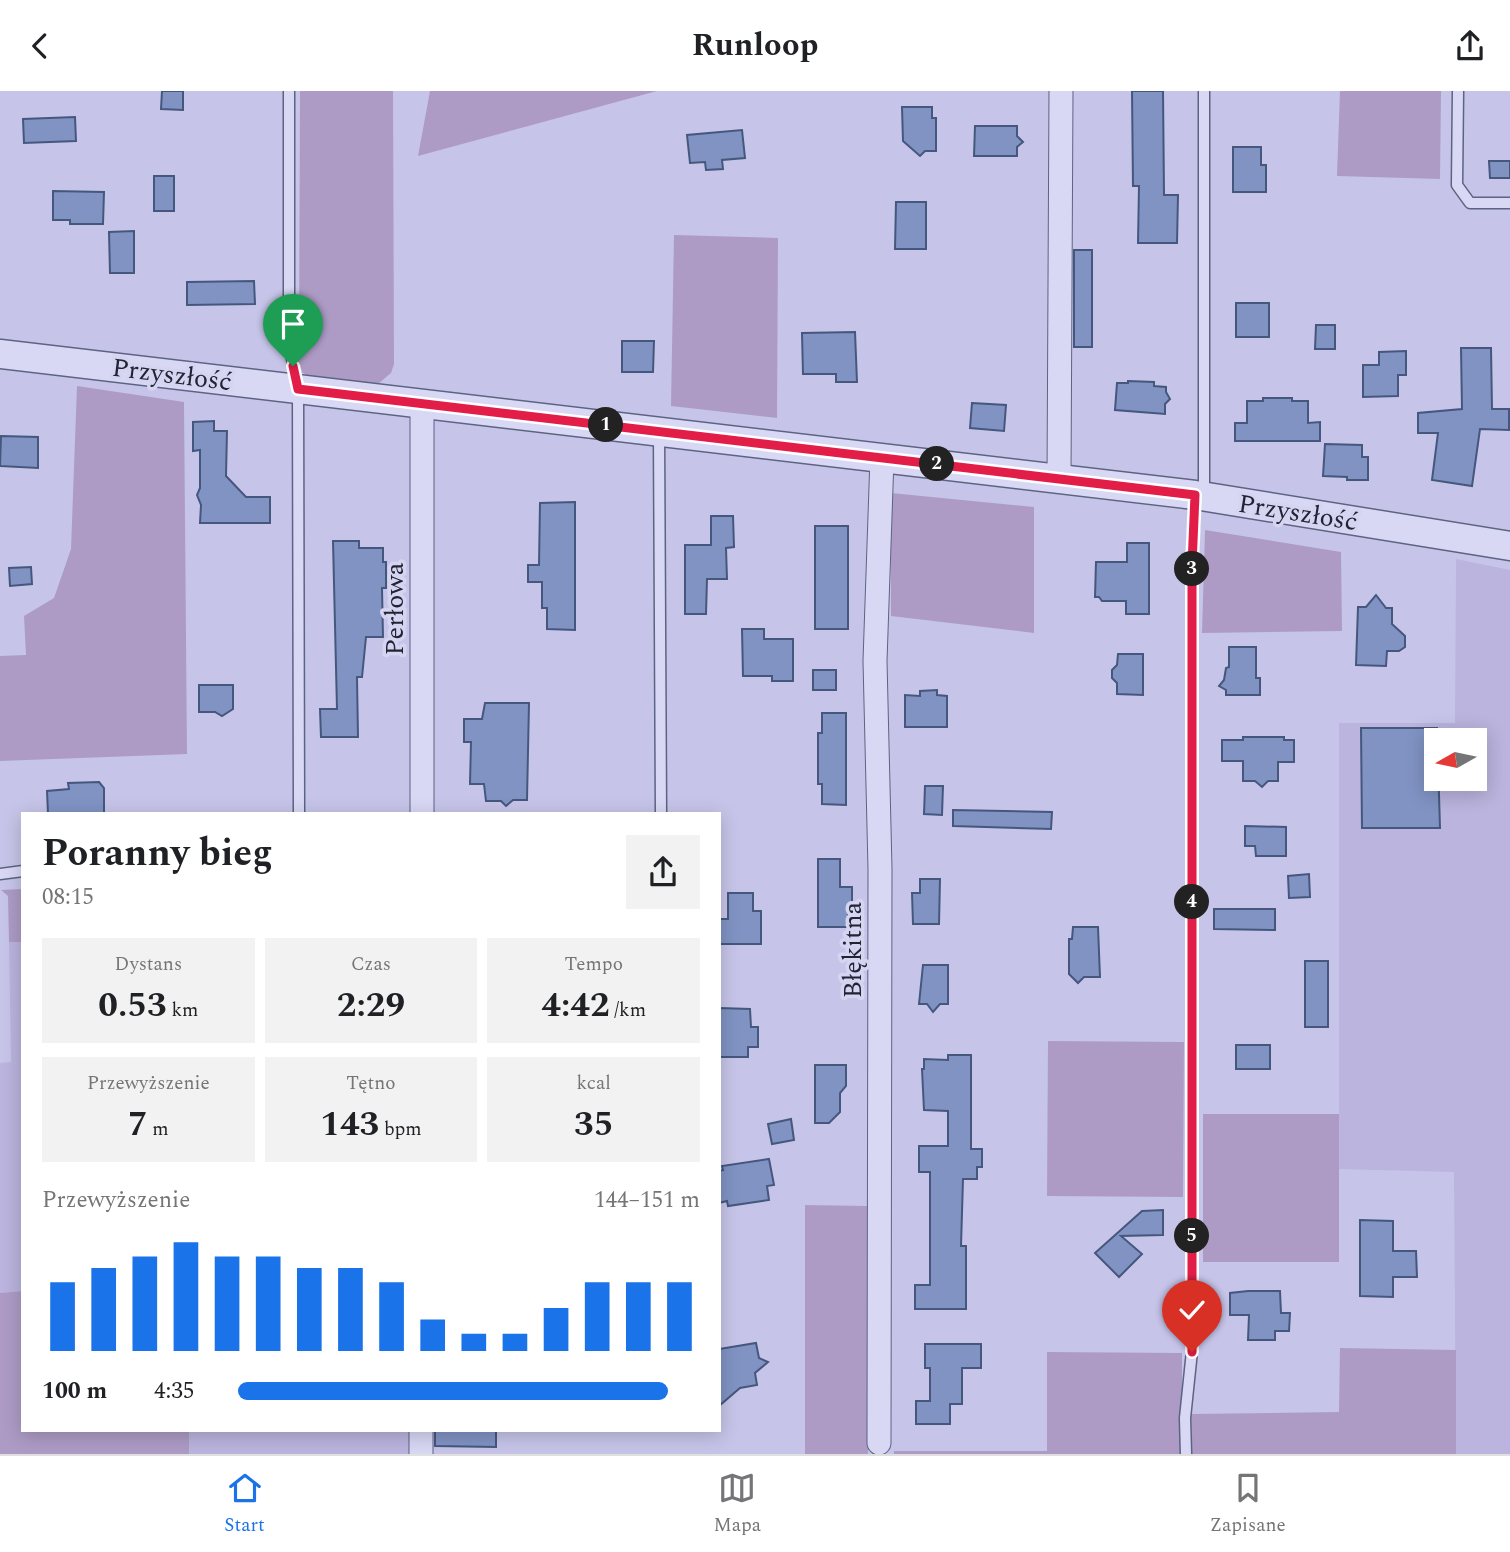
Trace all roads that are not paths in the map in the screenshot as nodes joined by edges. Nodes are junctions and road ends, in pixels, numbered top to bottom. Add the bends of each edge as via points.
1 (289, 91) edge
2 (1061, 91) edge
3 (1204, 91) edge
4 (1458, 91) edge
5 (1510, 203) edge
6 (0, 354) edge
7 (298, 389) junction
8 (422, 404) junction
9 (659, 431) junction
10 (882, 458) junction
11 (1059, 479) junction
12 (1200, 496) junction
13 (1510, 546) edge
14 (299, 812) edge
15 (422, 812) edge
16 (661, 812) edge
17 (21, 871) edge
18 (0, 874) edge
19 (421, 1432) edge
20 (879, 1443) dead end
21 (421, 1454) edge
22 (1186, 1454) edge

1 - 7 lane via 289,344
2 - 11 street
3 - 12 lane
4 - 5 lane via 1458,185 1463,196 1471,203
6 - 7 street, Przyszłość
7 - 8 street, Przyszłość
7 - 14 lane
8 - 9 street, Przyszłość
8 - 15 street, Perłowa
9 - 10 street, Przyszłość
9 - 16 lane
10 - 11 street, Przyszłość
10 - 20 street, Błękitna via 875,661 880,869
11 - 12 street, Przyszłość
12 - 13 street, Przyszłość
12 - 22 lane via 1192,565 1192,1352
17 - 18 lane
19 - 21 street

